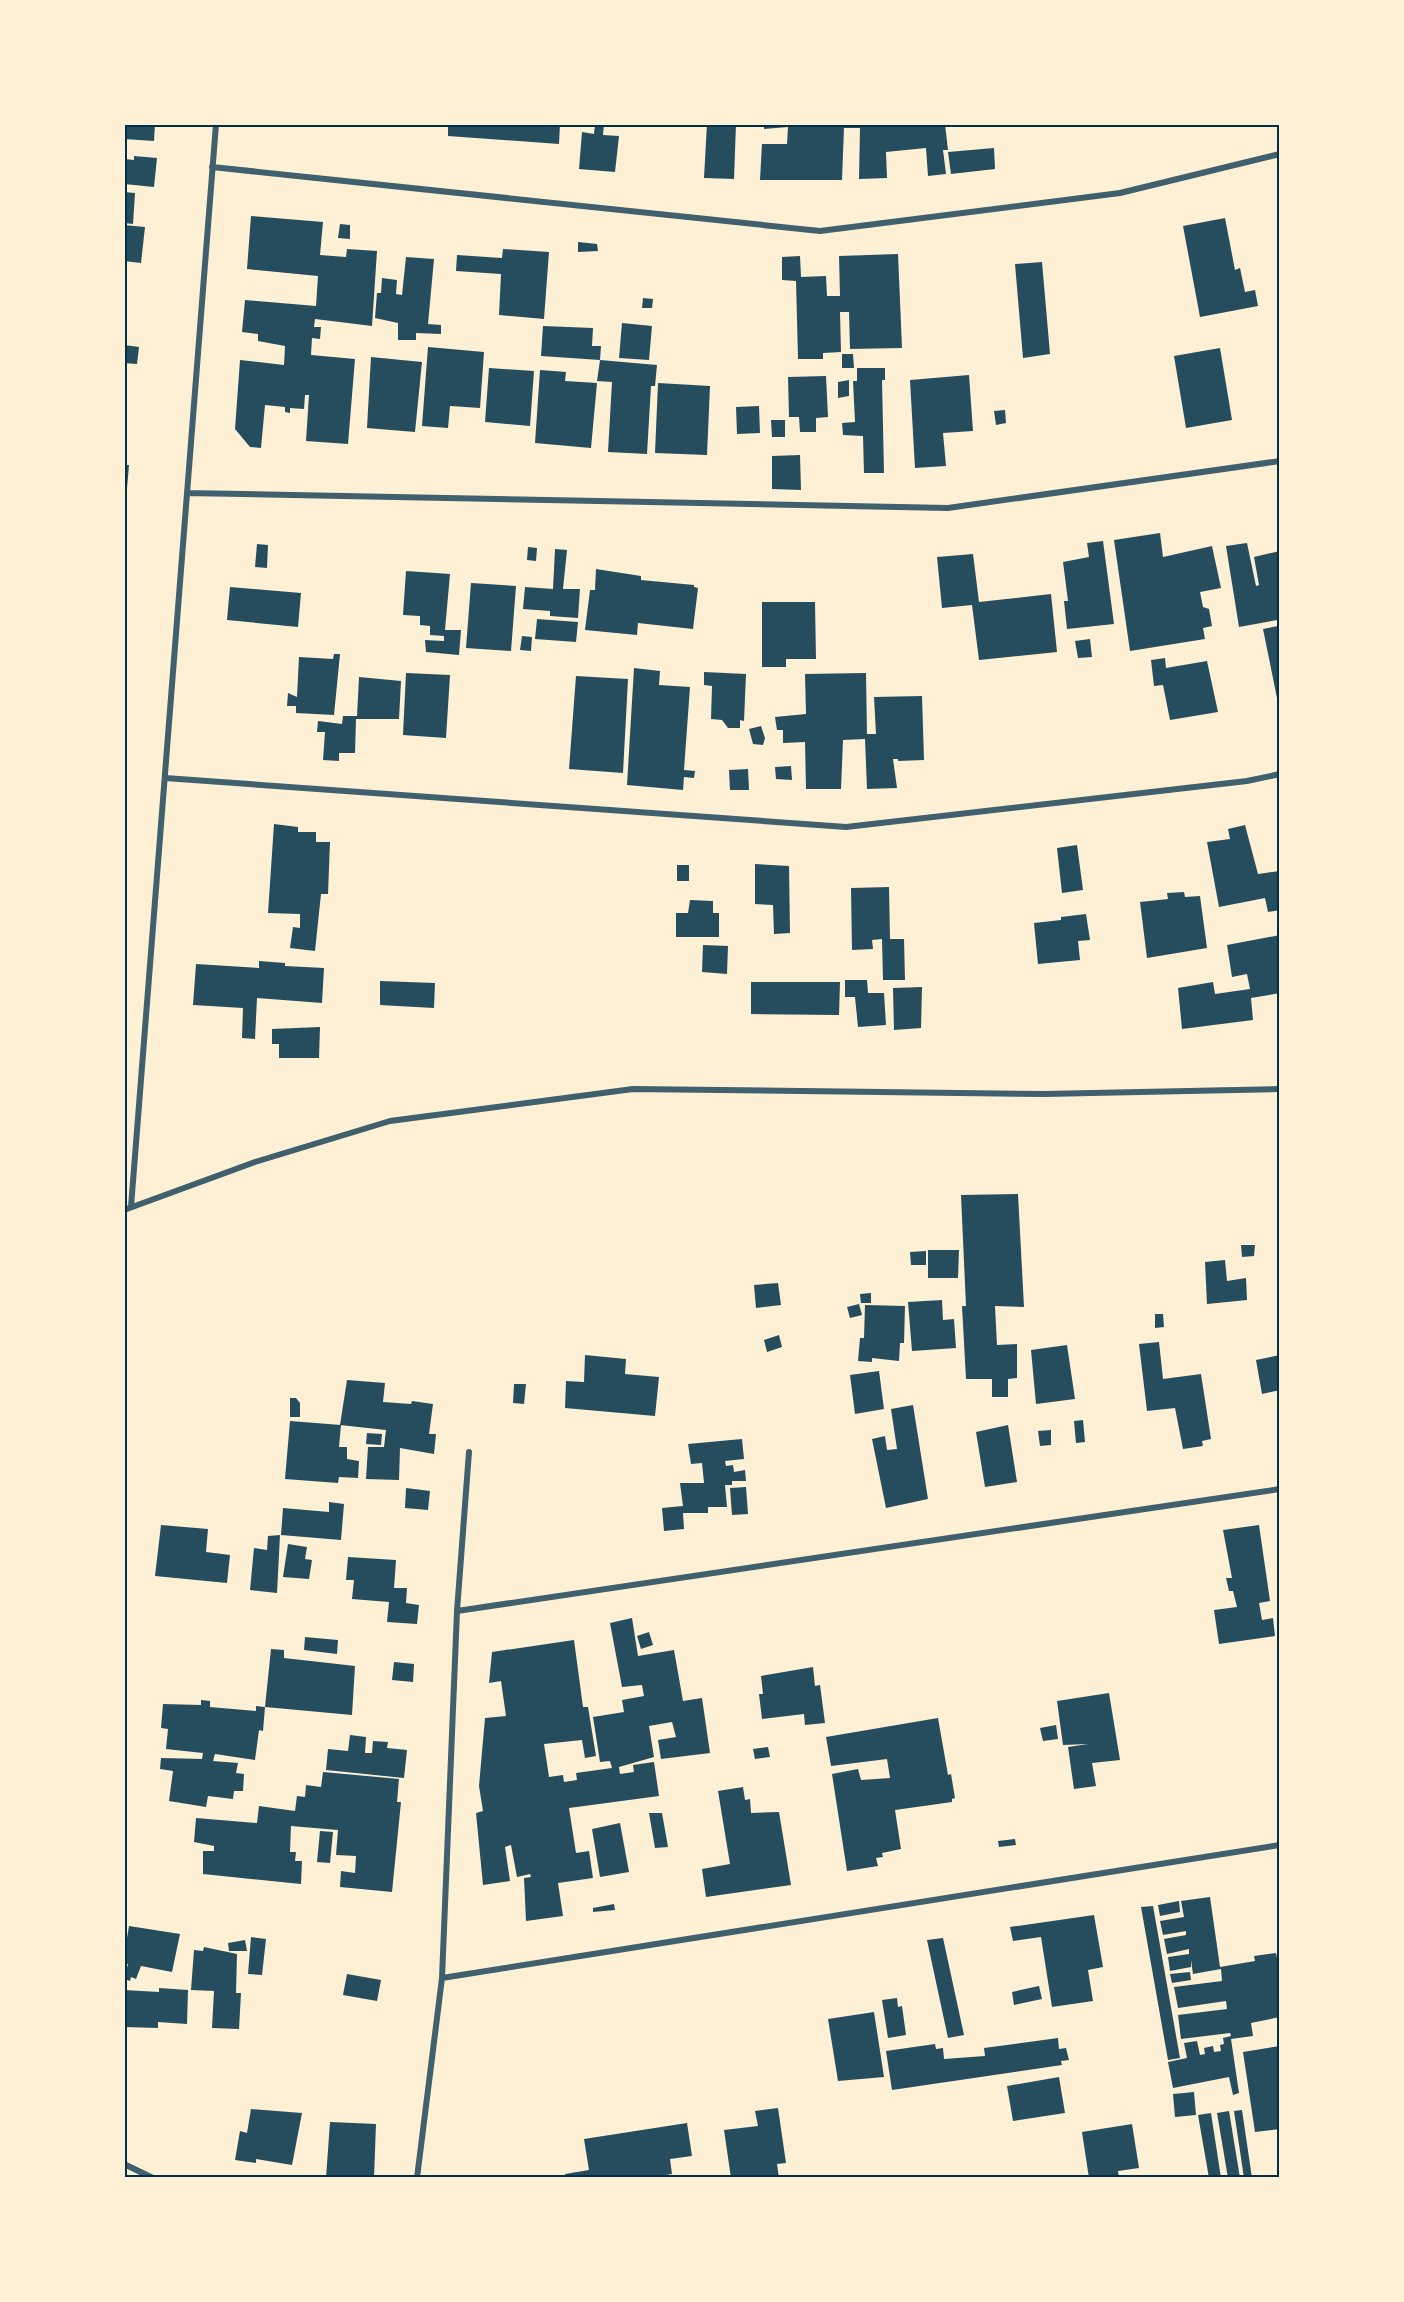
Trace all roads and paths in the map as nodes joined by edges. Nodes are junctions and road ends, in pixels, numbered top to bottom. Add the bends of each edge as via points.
1 (216, 124) edge
2 (1280, 154) edge
3 (212, 167) junction
4 (1280, 461) edge
5 (187, 493) junction
6 (1280, 774) edge
7 (165, 778) junction
8 (1280, 1089) edge
9 (132, 1207) junction
10 (124, 1210) edge
11 (469, 1452) dead end
12 (1280, 1489) edge
13 (457, 1611) junction
14 (1280, 1845) edge
15 (442, 1978) junction
16 (124, 2164) edge
17 (153, 2178) edge
18 (417, 2178) edge

1 - 3 street
2 - 3 street via 1120,193 820,231
3 - 5 street
4 - 5 street via 948,508
5 - 7 street
6 - 7 street via 846,827
7 - 9 street
8 - 9 street via 1044,1094 633,1089 390,1121 255,1162
9 - 10 street
11 - 13 street
12 - 13 street
13 - 15 street
14 - 15 street
15 - 18 street
16 - 17 street

